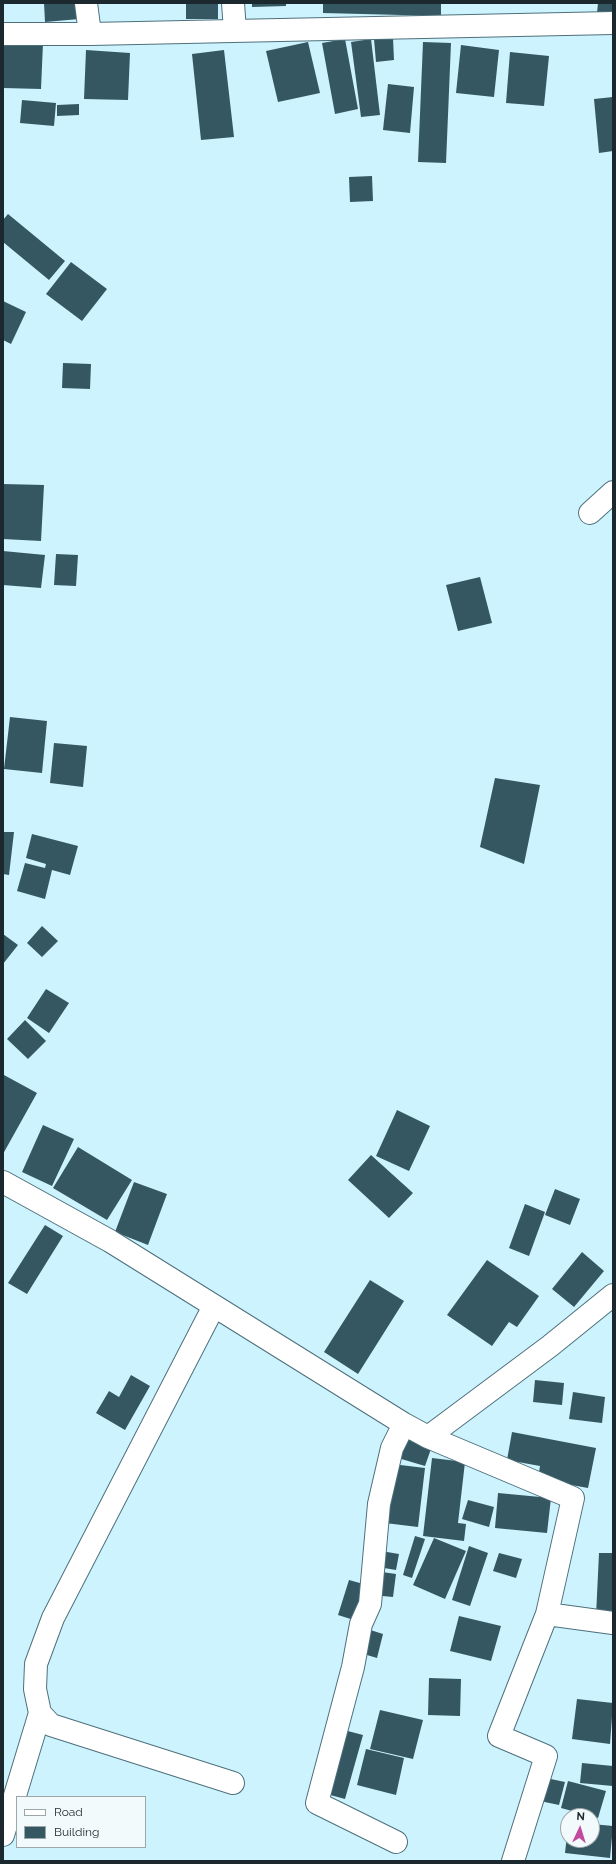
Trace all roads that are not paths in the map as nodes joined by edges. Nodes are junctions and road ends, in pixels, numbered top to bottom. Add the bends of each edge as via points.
1 (86, 3) edge
2 (233, 3) edge
3 (613, 23) edge
4 (235, 31) junction
5 (3, 34) edge
6 (90, 34) junction
7 (613, 492) edge
8 (590, 513) dead end
9 (3, 1182) edge
10 (612, 1296) edge
11 (214, 1306) junction
12 (404, 1424) junction
13 (428, 1437) junction
14 (547, 1614) junction
15 (613, 1623) edge
16 (40, 1713) junction
17 (233, 1783) dead end
18 (3, 1835) edge
19 (396, 1842) dead end
20 (513, 1861) edge

1 - 6 street
2 - 4 street
3 - 4 street
4 - 6 street
5 - 6 street
7 - 8 street
9 - 11 street via 110,1241
10 - 13 street
11 - 12 street
11 - 16 street via 53,1618 36,1664 35,1689
12 - 13 street
12 - 19 street via 392,1448 379,1504 370,1604 361,1624 353,1667 317,1803
13 - 14 street via 573,1498
14 - 15 street
14 - 20 street via 499,1736 546,1756
16 - 17 street via 51,1725
16 - 18 street

